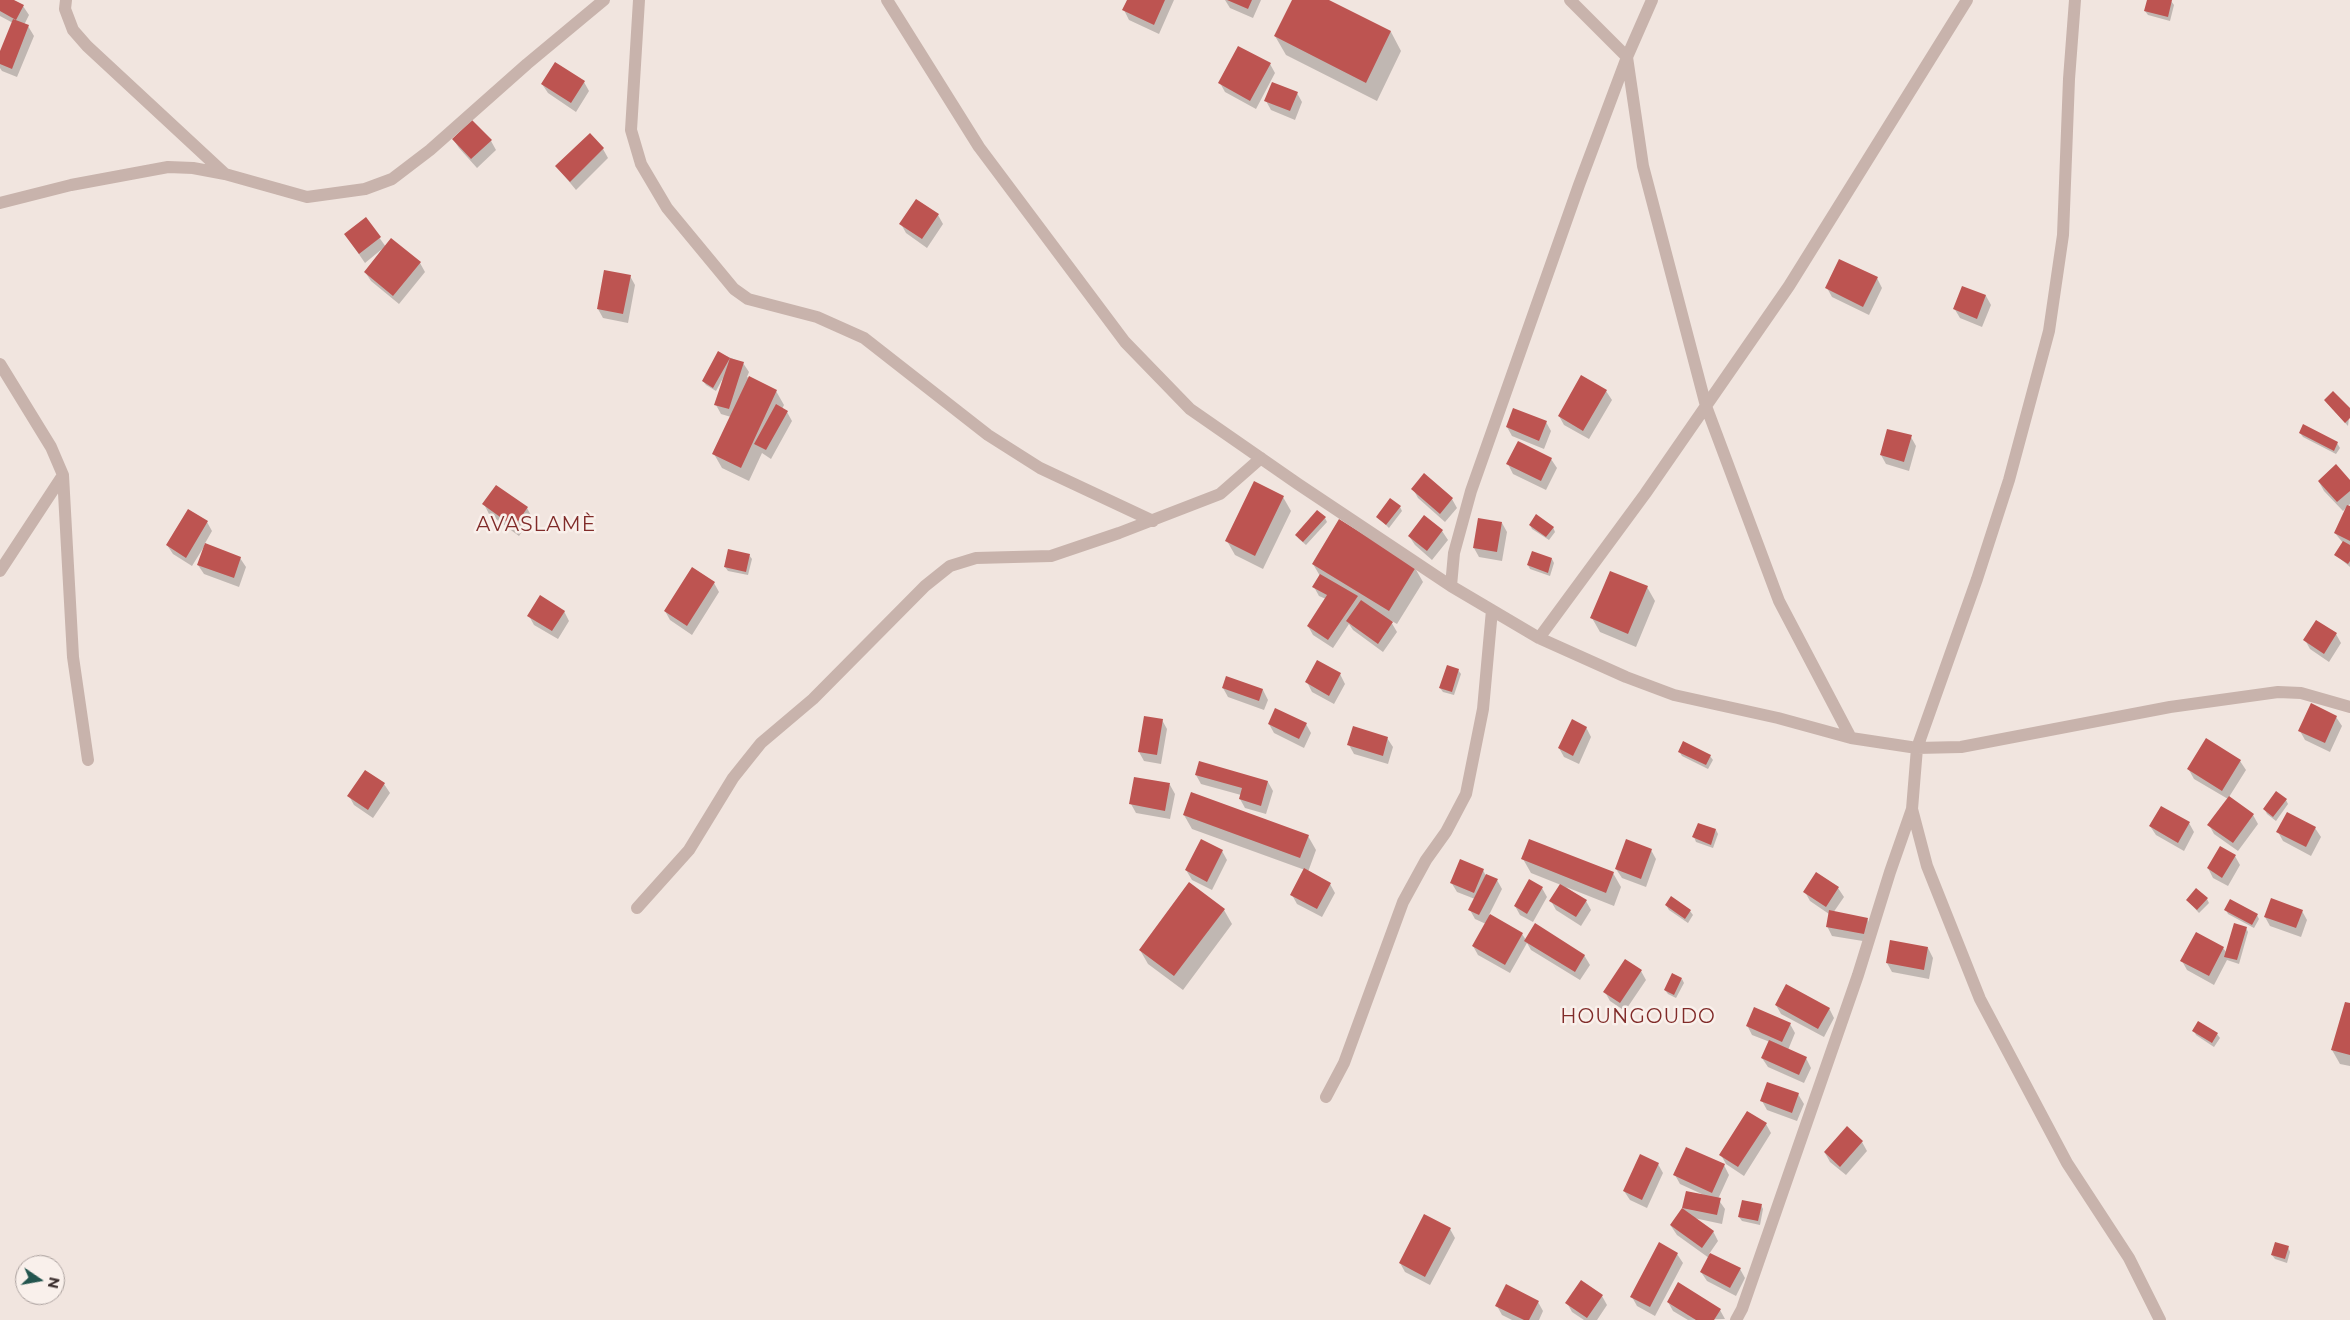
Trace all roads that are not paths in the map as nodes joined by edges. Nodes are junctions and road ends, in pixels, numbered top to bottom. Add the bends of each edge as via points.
1 (66, 0) edge
2 (604, 0) edge
3 (638, 0) edge
4 (887, 0) edge
5 (1570, 0) edge
6 (1652, 0) edge
7 (1966, 0) edge
8 (2074, 0) edge
9 (1627, 57) junction
10 (225, 174) junction
11 (13, 200) junction
12 (0, 203) edge
13 (0, 215) edge
14 (0, 364) edge
15 (1706, 406) junction
16 (1261, 458) junction
17 (63, 475) junction
18 (1153, 521) junction
19 (0, 571) edge
20 (1451, 586) junction
21 (1492, 610) junction
22 (1539, 638) junction
23 (2350, 707) edge
24 (1851, 738) junction
25 (1917, 748) junction
26 (88, 760) dead end
27 (1912, 809) junction
28 (637, 908) dead end
29 (1326, 1096) dead end
30 (1736, 1320) edge
31 (2160, 1320) edge

1 - 10 street via 65,8 73,30 87,46
2 - 10 street via 392,179 365,189 307,197
3 - 18 street via 631,130 641,164 667,208 734,289 748,299 817,316 864,338 988,435 1040,468
4 - 16 street via 980,147 1125,342 1190,409
5 - 9 street
6 - 9 street
7 - 15 street via 1789,286
8 - 25 street via 2062,235 2049,331 2009,480
9 - 15 street via 1643,166
9 - 20 street via 1471,491 1454,554
10 - 11 street via 168,167 71,185
11 - 12 street
11 - 13 street
14 - 17 street via 51,447
15 - 22 street
15 - 24 street via 1779,601
16 - 18 street via 1220,494
16 - 20 street
17 - 19 street
17 - 26 street via 73,657
18 - 28 street via 1051,556 976,558 950,566 918,593 813,699 761,743 733,778 689,850
20 - 21 street
21 - 22 street
21 - 29 street via 1484,709 1466,794 1403,902 1344,1063
22 - 24 street via 1674,695
23 - 25 street via 2301,693 2278,692 2170,707 1960,746
24 - 25 street
25 - 27 street
27 - 30 street via 1858,975
27 - 31 street via 1927,866 1980,999 2067,1163 2129,1258

